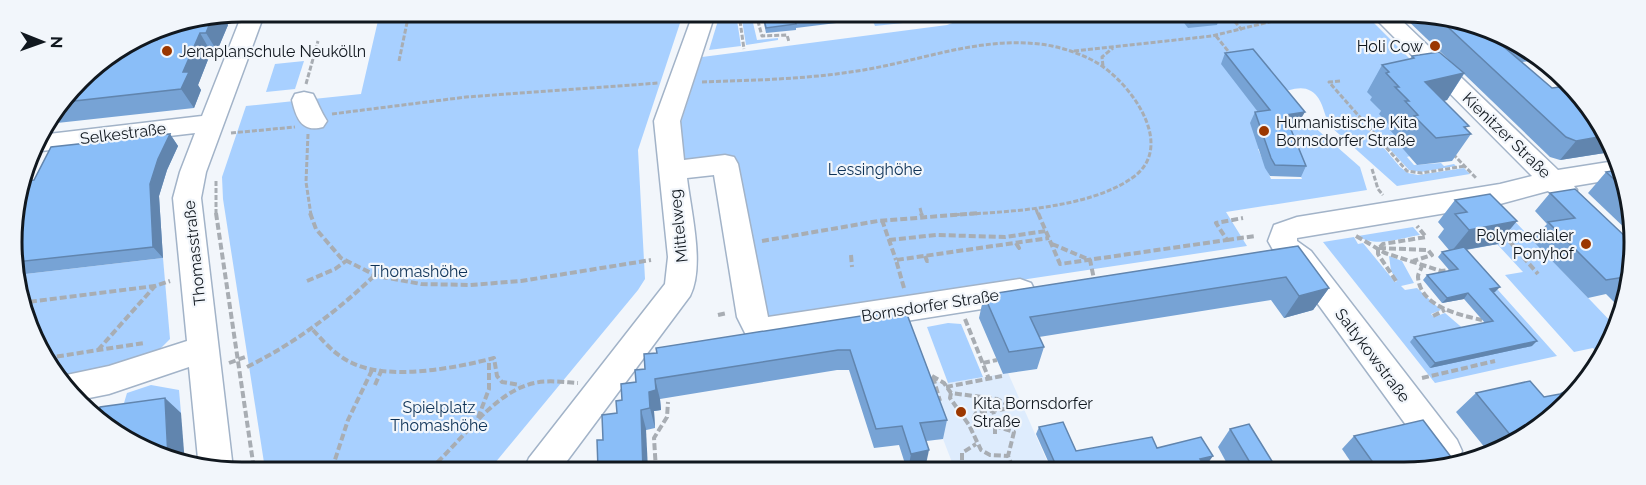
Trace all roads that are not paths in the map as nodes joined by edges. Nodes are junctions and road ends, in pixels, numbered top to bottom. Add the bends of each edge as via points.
1 (252, 22) edge
2 (701, 22) edge
3 (1390, 22) edge
4 (226, 133) junction
5 (46, 143) edge
6 (672, 171) junction
7 (1612, 171) edge
8 (1553, 180) junction
9 (1583, 210) edge
10 (1049, 286) edge
11 (204, 349) junction
12 (76, 386) edge
13 (1450, 457) edge
14 (215, 461) edge
15 (546, 462) edge

1 - 4 street, Thomasstraße
2 - 6 street, Mittelweg via 667,121
3 - 8 street, Kienitzer Straße
4 - 5 street, Selkestraße
4 - 11 street, Thomasstraße via 193,172 187,198
6 - 10 street, Bornsdorfer Straße via 725,164 752,317 763,330
6 - 15 street, Mittelweg via 682,257 679,288
7 - 8 street
8 - 9 street, Kienitzer Straße
8 - 13 street, Saltykowstraße via 1500,194 1287,229 1282,241 1266,246 1301,259
11 - 12 street via 109,380
11 - 14 street, Thomasstraße

